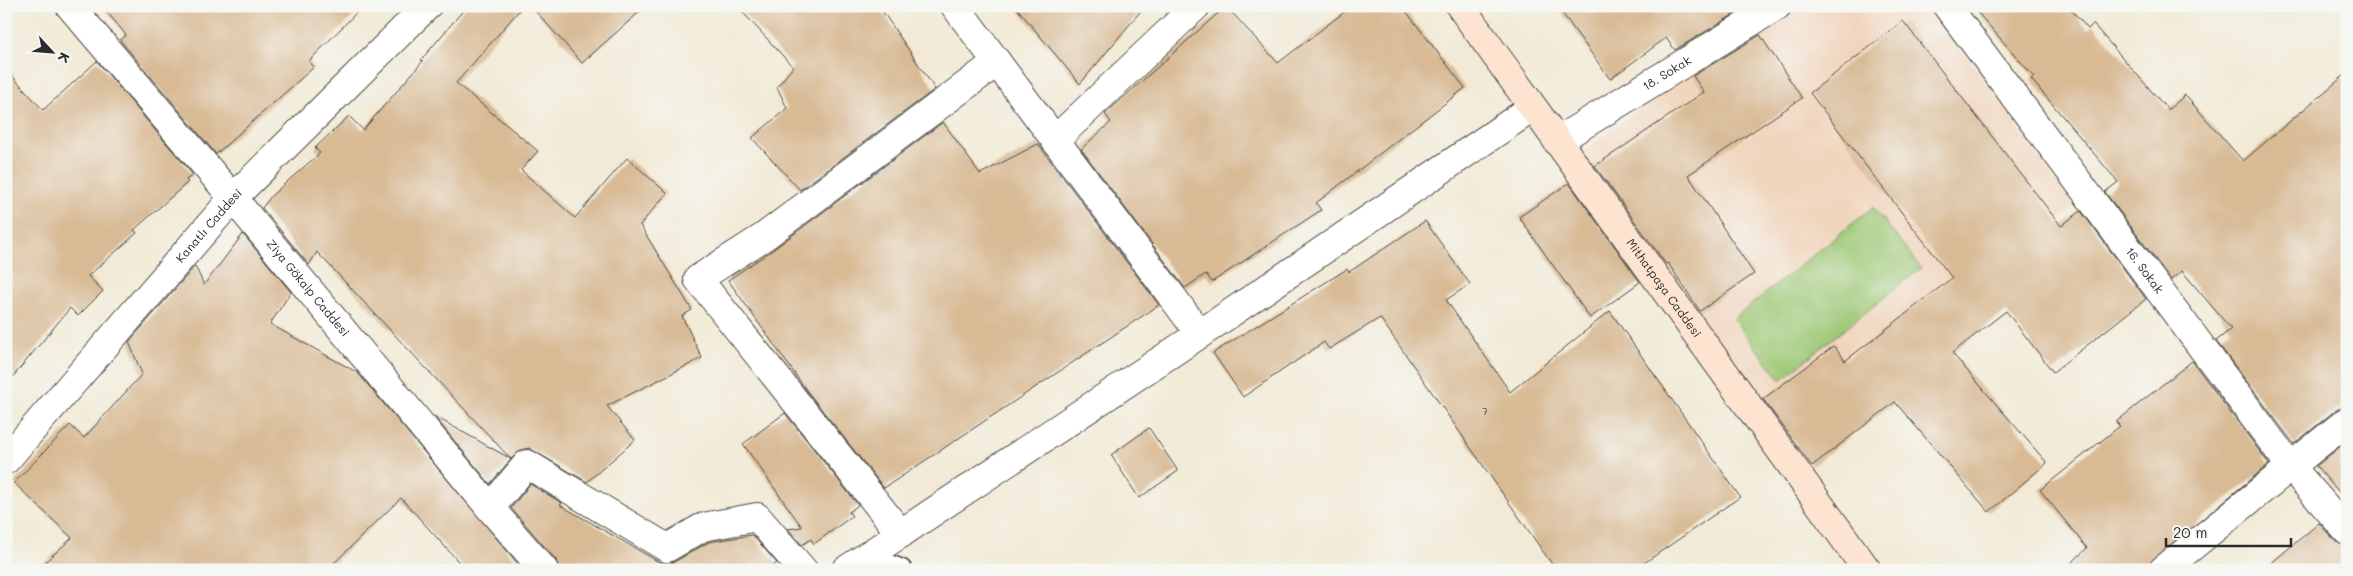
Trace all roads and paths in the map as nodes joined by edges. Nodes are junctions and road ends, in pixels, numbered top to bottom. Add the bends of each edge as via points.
1 (70, 6) edge
2 (427, 6) edge
3 (955, 6) edge
4 (1196, 6) edge
5 (1460, 6) edge
6 (1777, 6) edge
7 (1947, 6) edge
8 (997, 62) junction
9 (1532, 108) junction
10 (1055, 140) junction
11 (1556, 141) junction
12 (233, 198) junction
13 (1200, 334) junction
14 (2347, 421) edge
15 (6, 460) edge
16 (2291, 467) junction
17 (490, 508) junction
18 (2347, 531) edge
19 (901, 534) junction
20 (857, 565) edge
21 (544, 570) edge
22 (803, 570) edge
23 (901, 570) edge
24 (1866, 570) edge
25 (2163, 570) edge

1 - 12 street, Ziya Gökalp Caddesi
2 - 12 street, Kanatlı Caddesi
3 - 8 street
4 - 10 street
5 - 9 street, Mithatpaşa Caddesi
6 - 11 street, 18. Sokak
7 - 16 street, 16. Sokak
8 - 10 street
8 - 19 street via 765,236 698,279
9 - 11 street, Mithatpaşa Caddesi
9 - 13 street
10 - 13 street
11 - 24 street, Mithatpaşa Caddesi
12 - 15 street, Kanatlı Caddesi
12 - 17 street, Ziya Gökalp Caddesi
13 - 19 street
14 - 16 street
16 - 18 street, 16. Sokak
16 - 25 street
17 - 21 street, Ziya Gökalp Caddesi
17 - 22 street via 528,464 666,548 703,526 757,516
19 - 20 street
20 - 23 lane

